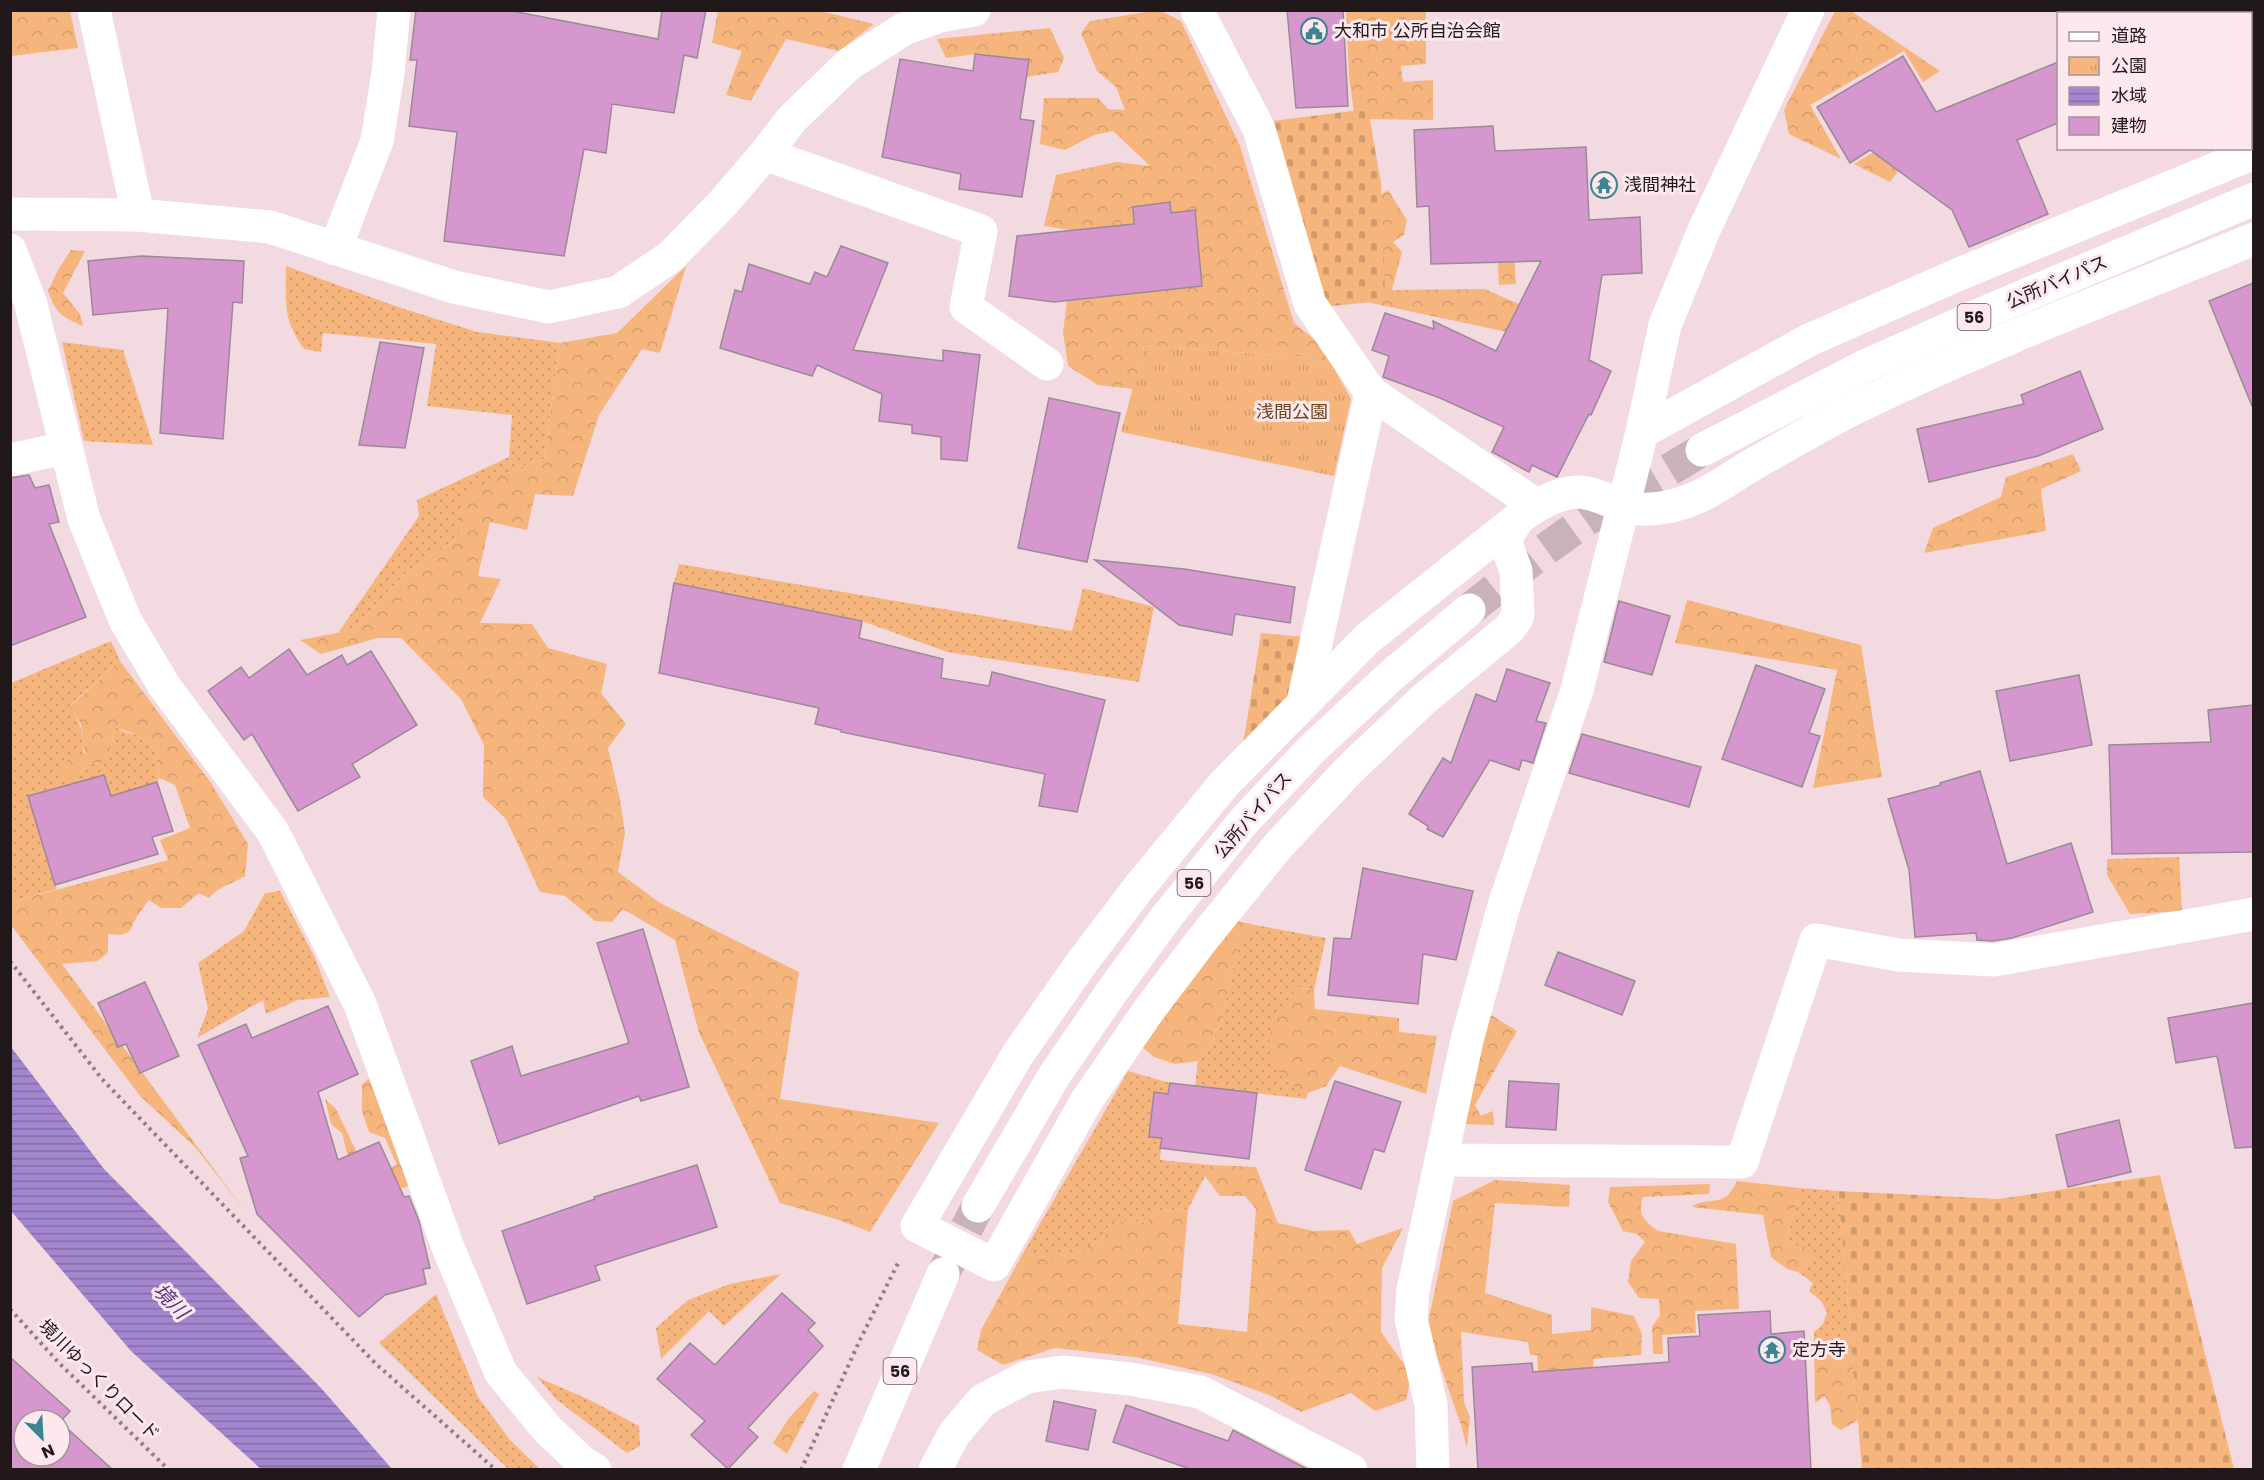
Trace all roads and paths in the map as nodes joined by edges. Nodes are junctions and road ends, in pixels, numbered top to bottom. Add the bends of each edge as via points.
1 (93, 10) edge
2 (394, 10) edge
3 (974, 10) edge
4 (1197, 10) edge
5 (1804, 14) edge
6 (895, 20) edge
7 (2253, 153) edge
8 (765, 154) junction
9 (2253, 200) edge
10 (10, 214) edge
11 (138, 214) junction
12 (2253, 239) edge
13 (335, 249) junction
14 (10, 250) edge
15 (1047, 364) dead end
16 (1371, 393) junction
17 (1639, 443) junction
18 (65, 448) junction
19 (1702, 450) tunnel mouth
20 (10, 460) edge
21 (1622, 506) junction
22 (1521, 522) junction
23 (1469, 610) tunnel mouth
24 (1303, 702) junction
25 (2253, 914) edge
26 (10, 961) edge
27 (1442, 1160) junction
28 (978, 1206) tunnel mouth
29 (923, 1229) junction
30 (943, 1274) tunnel mouth
31 (10, 1309) edge
32 (589, 1466) edge
33 (169, 1470) edge
34 (496, 1470) edge
35 (801, 1470) edge
36 (859, 1470) edge
37 (935, 1470) edge
38 (1351, 1470) edge
39 (1433, 1470) edge

1 - 11 street
2 - 13 street via 377,141
3 - 6 street
4 - 16 street via 1259,129 1310,304
5 - 17 street via 1704,230 1665,325
6 - 8 street via 792,119
7 - 17 street via 1809,340
8 - 13 street via 670,257 618,292 549,307 454,287
8 - 15 street via 981,231 966,307
9 - 19 street, 公所バイパス / 56 via 1865,366
10 - 11 street
11 - 13 street via 270,227
12 - 21 street via 1949,365 1857,408 1699,496 1668,507
14 - 18 street via 30,301
16 - 22 street
16 - 24 street
17 - 21 street
18 - 20 street
18 - 32 street via 84,519 124,620 165,687 273,832 360,1005 449,1250 501,1373 547,1429
21 - 22 street via 1577,492 1559,496
21 - 27 street via 1576,690 1505,902 1467,1041
22 - 24 street via 1368,638
22 - 29 street via 1517,618 1349,770 1278,846 1202,940 1087,1100 994,1265
23 - 28 street, 公所バイパス / 56 via 1328,734 1244,821 1113,990 1054,1076
24 - 29 street via 1224,784 1080,965 1018,1054
25 - 27 street via 1994,960 1898,955 1816,940 1742,1162
26 - 34 path via 110,1088 376,1364
27 - 39 street via 1413,1290 1411,1319 1431,1405
29 - 35 path via 859,1342
30 - 36 street, 56
31 - 33 path, 境川ゆっくりロード via 59,1363
37 - 38 street via 954,1434 983,1400 1027,1377 1063,1372 1200,1392

